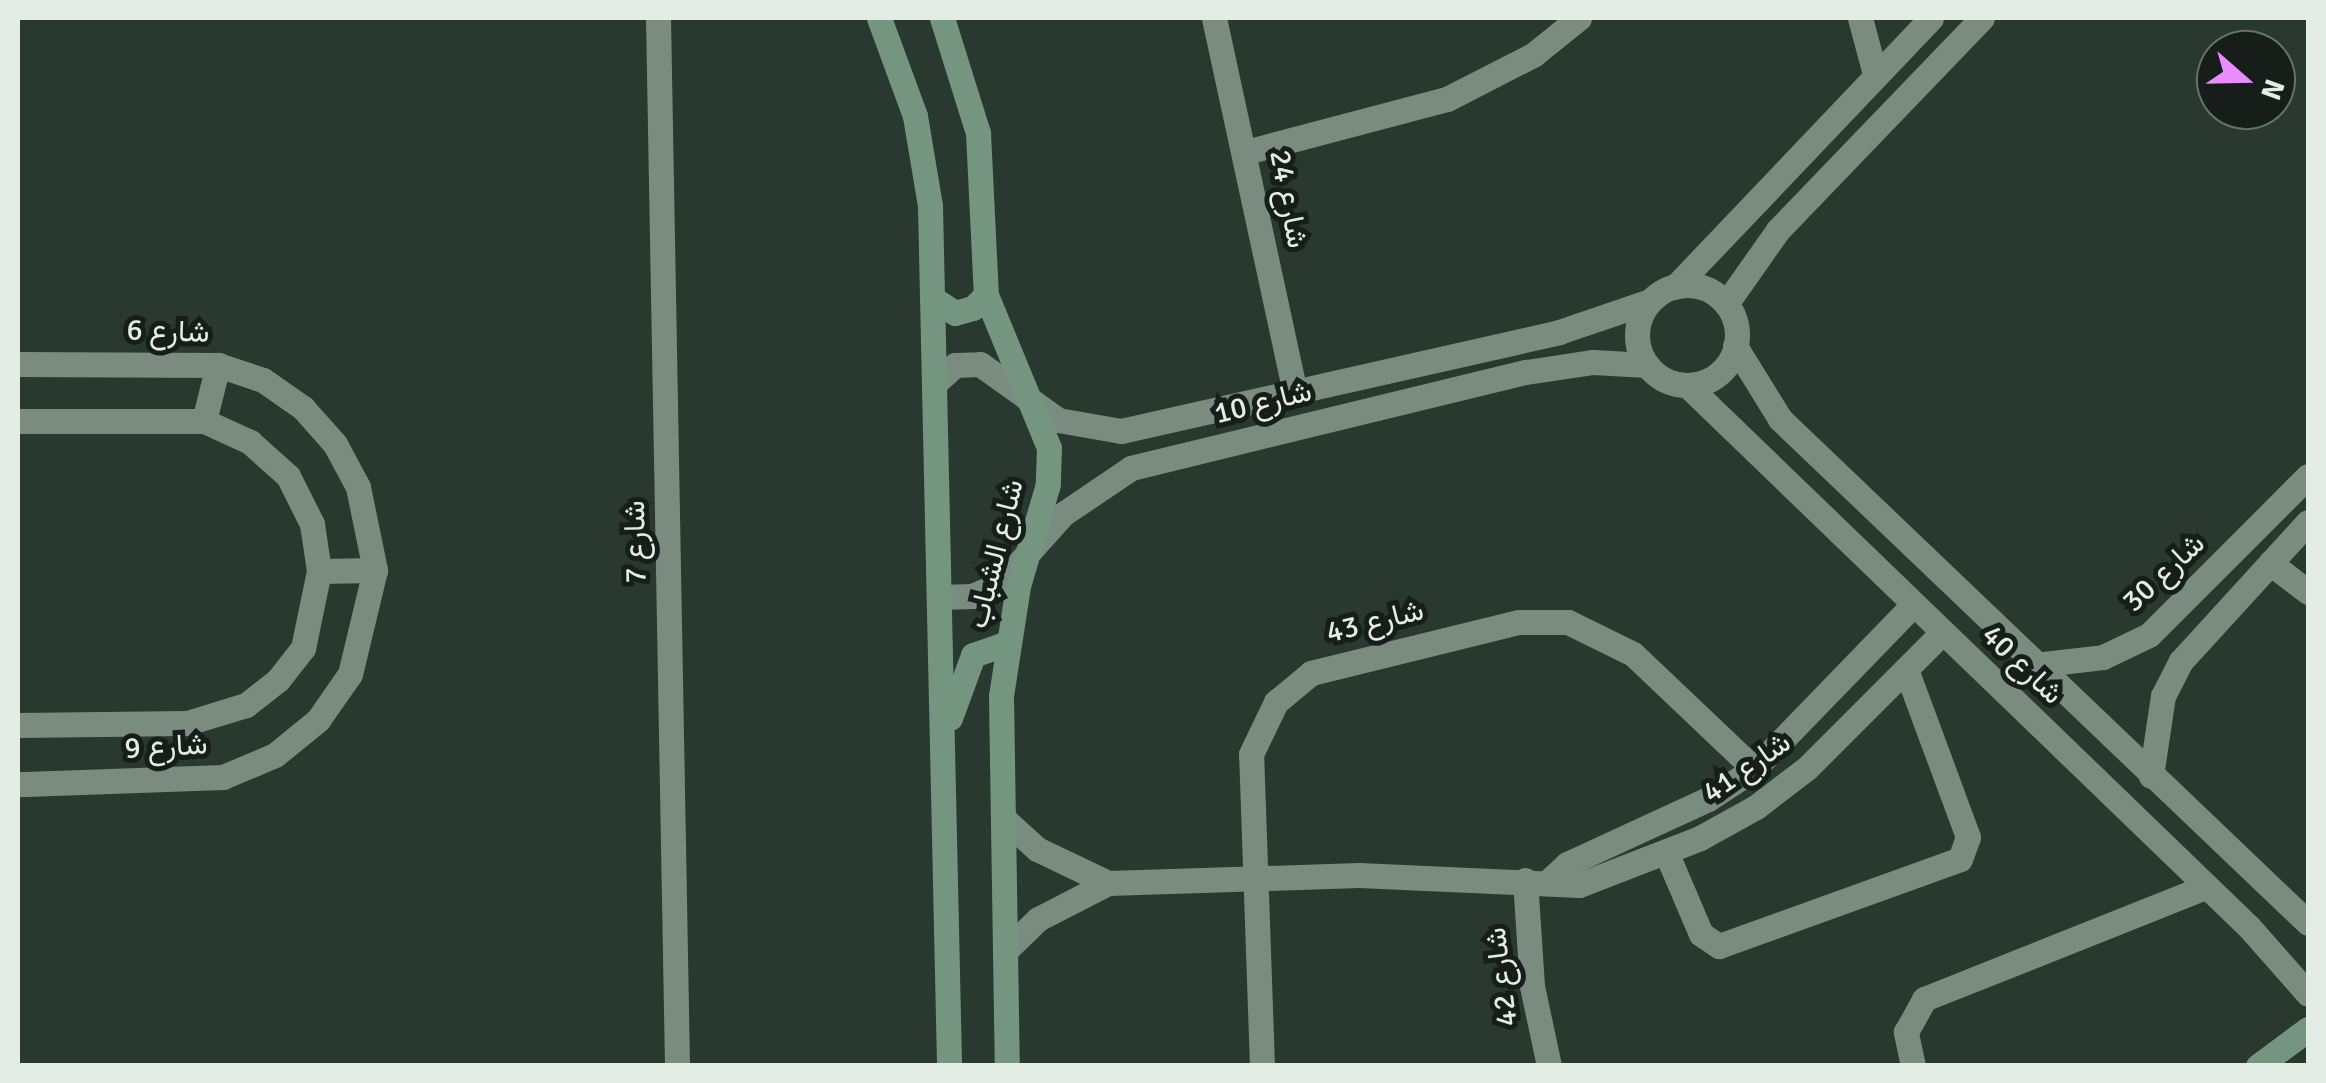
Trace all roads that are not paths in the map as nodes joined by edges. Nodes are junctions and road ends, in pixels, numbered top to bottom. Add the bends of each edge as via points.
1 (658, 18) edge
2 (879, 18) edge
3 (942, 18) edge
4 (1214, 18) edge
5 (1579, 18) edge
6 (1860, 18) edge
7 (1930, 18) edge
8 (1982, 18) edge
9 (1875, 74) junction
10 (1246, 152) junction
11 (1767, 185) junction
12 (1794, 213) junction
13 (1675, 286) junction
14 (986, 295) junction
15 (932, 298) junction
16 (1650, 301) junction
17 (1726, 304) junction
18 (1543, 335) junction
19 (1735, 346) junction
20 (18, 364) edge
21 (218, 365) junction
22 (1646, 365) junction
23 (1551, 367) junction
24 (934, 384) junction
25 (1687, 385) junction
26 (1295, 393) junction
27 (1037, 408) junction
28 (18, 421) edge
29 (204, 421) junction
30 (1121, 432) junction
31 (1131, 468) junction
32 (1835, 472) junction
33 (2308, 476) edge
34 (1804, 501) junction
35 (2308, 522) edge
36 (1028, 552) junction
37 (2270, 563) junction
38 (374, 570) junction
39 (319, 572) junction
40 (2308, 592) edge
41 (940, 597) junction
42 (1913, 606) junction
43 (2175, 611) junction
44 (1942, 633) junction
45 (2201, 638) junction
46 (1007, 644) junction
47 (2036, 666) junction
48 (1906, 669) junction
49 (18, 725) edge
50 (943, 738) junction
51 (1754, 770) junction
52 (2151, 776) junction
53 (18, 784) edge
54 (1003, 818) junction
55 (1666, 852) junction
56 (1252, 878) junction
57 (1537, 880) junction
58 (1108, 883) junction
59 (2206, 887) junction
60 (2275, 898) junction
61 (2308, 923) edge
62 (2249, 927) junction
63 (1005, 951) junction
64 (2308, 994) edge
65 (2308, 1030) edge
66 (677, 1066) edge
67 (949, 1066) edge
68 (1007, 1066) edge
69 (1262, 1066) edge
70 (1549, 1066) edge
71 (1913, 1066) edge
72 (2258, 1066) edge

1 - 66 street, شارع 7
2 - 15 street, شارع الشباب via 898,60 924,156
3 - 14 street, شارع الشباب via 978,133
4 - 10 street, شارع 24
5 - 10 street via 1533,55 1447,99
6 - 9 street
7 - 9 street
8 - 12 street
9 - 11 street
10 - 26 street, شارع 24
11 - 12 street
11 - 13 street
12 - 17 street
13 - 16 street
13 - 17 street via 1703,288
14 - 15 street via 974,308 955,313
14 - 27 street, شارع الشباب
15 - 24 street, شارع الشباب
16 - 18 street, شارع 10
16 - 22 street via 1637,332
17 - 19 street
18 - 23 street
18 - 26 street, شارع 10
19 - 25 street via 1712,378
19 - 32 street, شارع 40 via 1766,403
20 - 21 street, شارع 6
21 - 29 street
21 - 38 street, شارع 6 via 263,380 303,408 335,444 358,487
22 - 23 street, شارع 10
22 - 25 street
23 - 31 street, شارع 10
24 - 27 street, شارع 10 via 955,365 980,364
24 - 41 street, شارع الشباب
25 - 34 street, شارع 40
26 - 30 street, شارع 10
27 - 30 street, شارع 10 via 1078,427
27 - 36 street, شارع الشباب via 1050,466
28 - 29 street
29 - 39 street via 250,442 288,476 312,524
30 - 31 street
31 - 36 street, شارع 10 via 1084,497
32 - 34 street
32 - 47 street, شارع 40
33 - 43 street, شارع 30
34 - 42 street, شارع 40
35 - 37 street
36 - 41 street, شارع 10 via 988,591
36 - 46 street, شارع الشباب
37 - 40 street
37 - 45 street
38 - 39 street
38 - 53 street, شارع 9 via 350,674 318,720 275,755 223,776
39 - 49 street, شارع 9 via 303,648 246,705 187,724
41 - 50 street, شارع الشباب
42 - 44 street, شارع 40
42 - 51 street, شارع 41
43 - 45 street
43 - 47 street, شارع 30 via 2119,651
44 - 48 street, شارع 41
44 - 59 street, شارع 40
45 - 52 street via 2164,696
46 - 50 street via 973,655
46 - 54 street, شارع الشباب
47 - 52 street, شارع 40
48 - 55 street, شارع 41 via 1782,788 1729,824
48 - 55 street via 1968,836 1960,858 1719,946 1700,934
50 - 67 street, شارع الشباب
51 - 56 street, شارع 43 via 1614,640 1568,622 1519,622 1331,664 1292,686 1265,718 1252,754
51 - 57 street, شارع 41 via 1708,799
52 - 60 street, شارع 40
54 - 58 street, شارع 41 via 1037,849
54 - 63 street, شارع الشباب
55 - 57 street, شارع 41 via 1580,885
56 - 57 street, شارع 41
56 - 58 street, شارع 41
56 - 69 street, شارع 43
57 - 70 street, شارع 42 via 1532,986
58 - 63 street, شارع 41 via 1038,919
59 - 62 street, شارع 40
59 - 71 street via 1924,999 1906,1032
60 - 61 street, شارع 40
60 - 62 street
62 - 64 street, شارع 40
63 - 68 street, شارع الشباب
65 - 72 street

